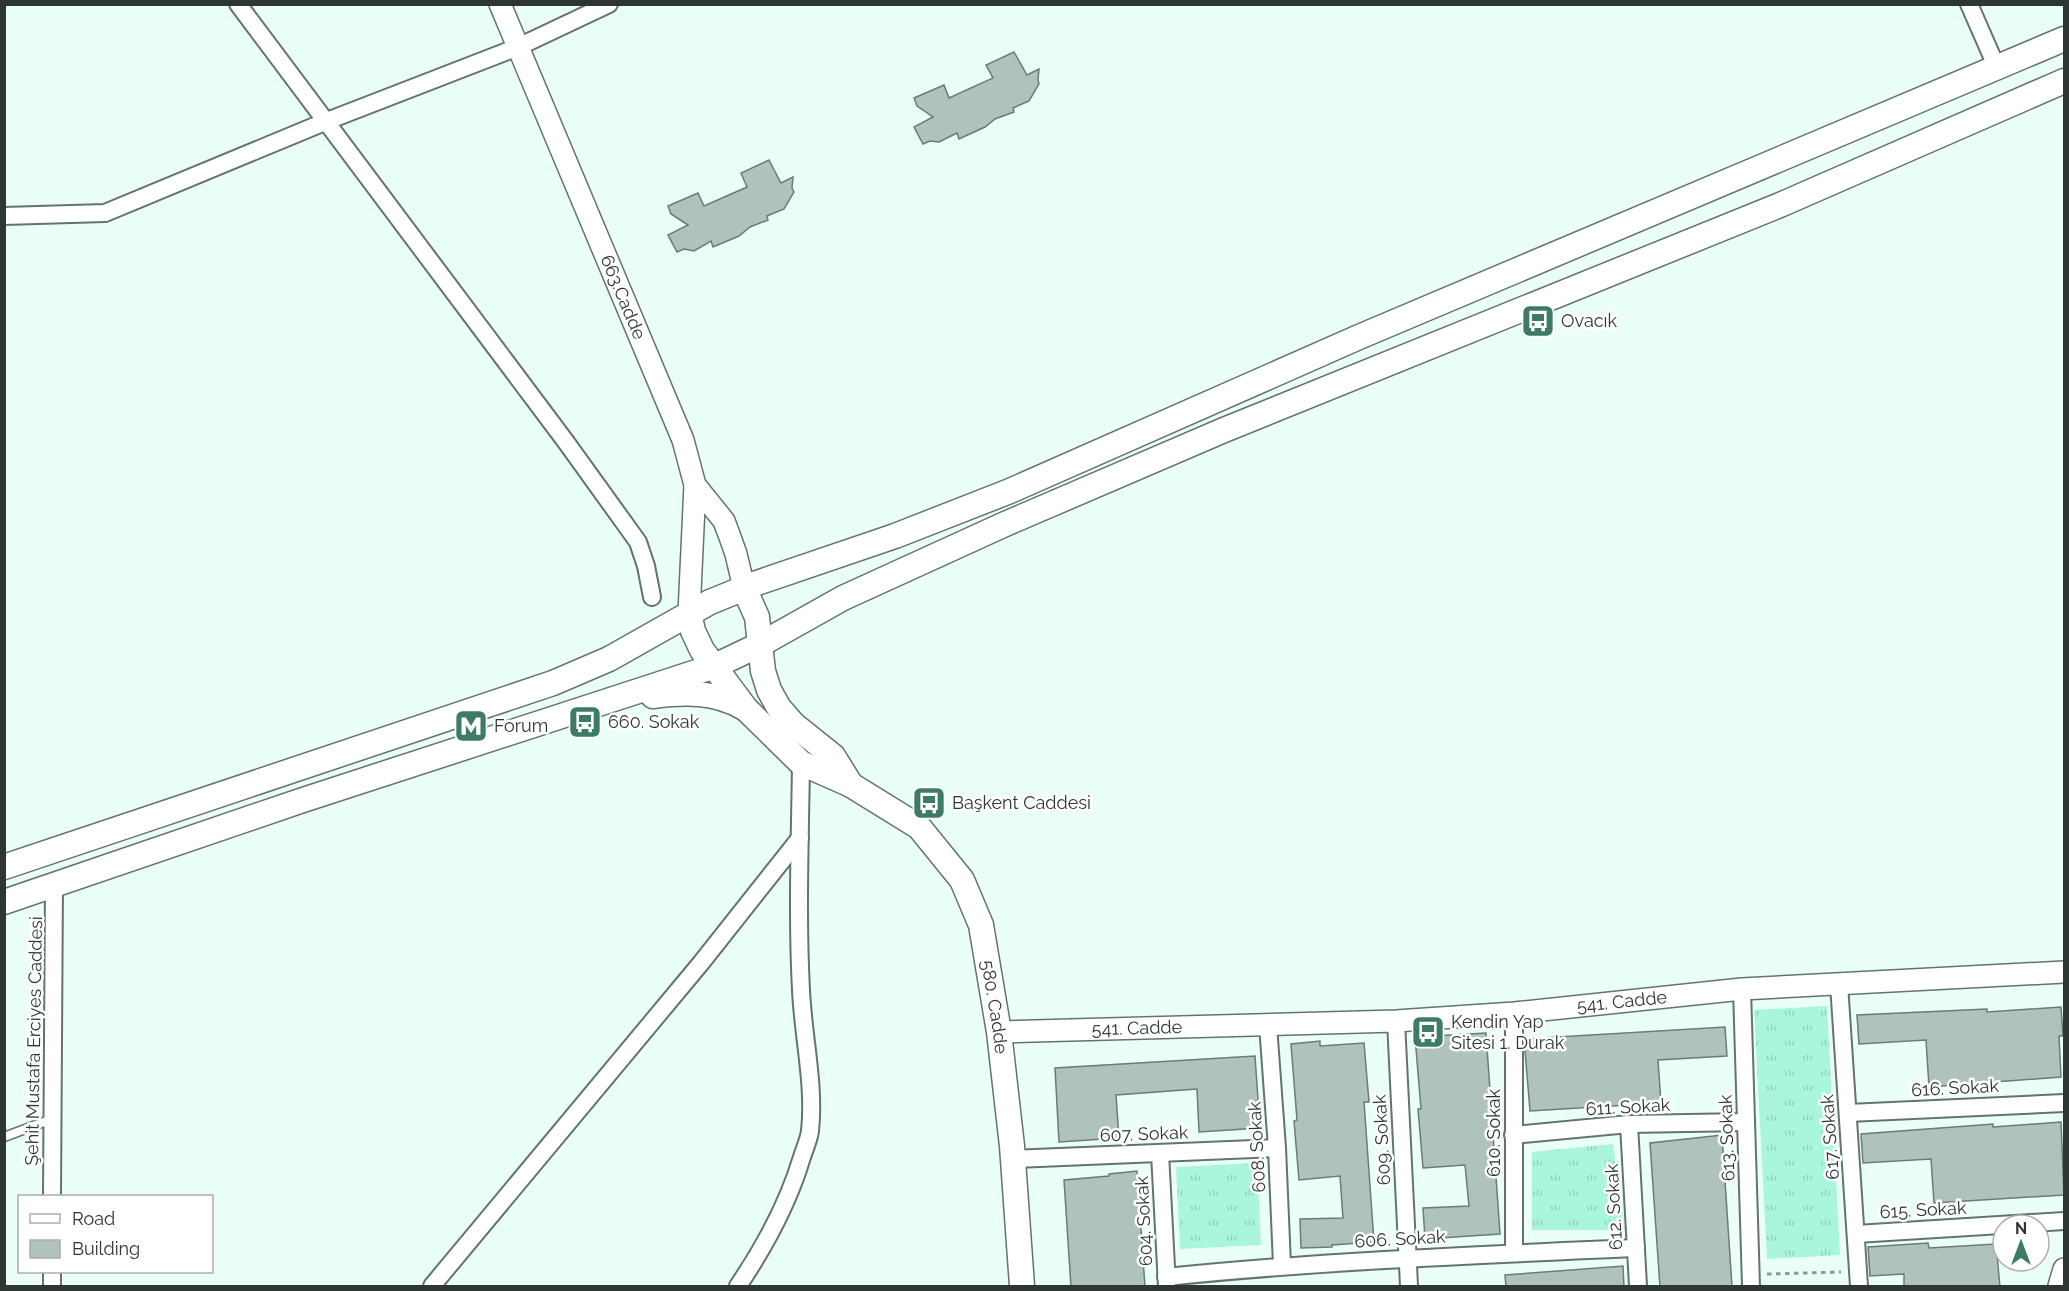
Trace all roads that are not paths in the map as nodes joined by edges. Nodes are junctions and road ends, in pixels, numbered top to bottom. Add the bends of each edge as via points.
1 (238, 4) edge
2 (500, 4) edge
3 (609, 4) edge
4 (1969, 4) edge
5 (2064, 39) edge
6 (518, 47) junction
7 (1997, 68) junction
8 (2064, 81) edge
9 (327, 121) junction
10 (4, 216) edge
11 (695, 485) junction
12 (744, 588) junction
13 (652, 597) dead end
14 (688, 613) junction
15 (761, 644) junction
16 (715, 666) junction
17 (613, 700) junction
18 (746, 709) junction
19 (801, 763) junction
20 (851, 785) junction
21 (800, 838) junction
22 (4, 867) edge
23 (54, 885) junction
24 (4, 902) edge
25 (2064, 972) edge
26 (1839, 984) junction
27 (1742, 989) junction
28 (1514, 1013) junction
29 (1396, 1021) junction
30 (1268, 1025) junction
31 (999, 1032) junction
32 (2064, 1103) edge
33 (1848, 1113) junction
34 (52, 1119) junction
35 (1746, 1122) junction
36 (1629, 1124) junction
37 (1513, 1135) junction
38 (4, 1137) edge
39 (1277, 1148) junction
40 (1160, 1153) junction
41 (1013, 1159) junction
42 (52, 1195) edge
43 (2064, 1221) edge
44 (1856, 1234) junction
45 (1636, 1248) junction
46 (1514, 1253) junction
47 (1408, 1257) junction
48 (1282, 1266) junction
49 (2064, 1269) edge
50 (1859, 1279) edge
51 (1750, 1281) edge
52 (1166, 1282) edge
53 (432, 1287) edge
54 (738, 1287) edge
55 (1022, 1287) edge
56 (1409, 1287) edge
57 (1638, 1287) edge
58 (2059, 1287) edge

1 - 9 street
2 - 6 street, 663.Cadde
3 - 6 street
4 - 7 street
5 - 7 main road
6 - 9 street
6 - 11 street, 663.Cadde via 683,440
7 - 12 main road via 1370,332 1010,490 895,536
8 - 15 main road via 1780,204 1224,430 1003,525 843,598
9 - 10 street via 105,213
9 - 13 street via 638,542
11 - 12 street, 663.Cadde via 724,521
11 - 14 street
12 - 14 main road
12 - 15 main road via 757,617
14 - 16 main road via 702,650
14 - 22 main road via 609,659 553,683
15 - 16 main road
15 - 20 main road via 763,671 779,708 833,756
16 - 17 main road
16 - 18 main road
17 - 18 main road via 703,694
17 - 23 main road
18 - 19 main road
19 - 20 main road, 580. Cadde
19 - 21 street
20 - 31 main road, 580. Cadde via 919,827 962,880 981,925
21 - 53 street
21 - 54 street via 800,973 811,1099 810,1133 778,1219
23 - 24 main road
23 - 34 street, Şehit Mustafa Erciyes Caddesi
25 - 26 street, 541. Cadde
26 - 27 street, 541. Cadde
26 - 33 street, 617. Sokak
27 - 28 street, 541. Cadde
27 - 35 street, 613. Sokak
28 - 29 street, 541. Cadde
28 - 37 street, 610. Sokak
29 - 30 street, 541. Cadde
29 - 47 street, 609. Sokak
30 - 31 street, 541. Cadde
30 - 39 street, 608. Sokak
31 - 41 main road, 580. Cadde
32 - 33 street, 616. Sokak
33 - 44 street, 617. Sokak
34 - 38 lane
34 - 42 street, Şehit Mustafa Erciyes Caddesi
35 - 36 street, 611. Sokak
35 - 51 street, 613. Sokak
36 - 37 street, 611. Sokak
36 - 45 street, 612. Sokak
37 - 46 street, 610. Sokak
39 - 40 street, 607. Sokak
39 - 48 street, 608. Sokak
40 - 41 street, 607. Sokak
40 - 52 street, 604. Sokak
41 - 55 main road, 580. Cadde
43 - 44 street, 615. Sokak
44 - 50 street, 617. Sokak
45 - 46 street, 606. Sokak
45 - 57 street, 612. Sokak
46 - 47 street, 606. Sokak
47 - 48 street, 606. Sokak
47 - 56 street, 609. Sokak
48 - 52 street, 606. Sokak
49 - 58 street

